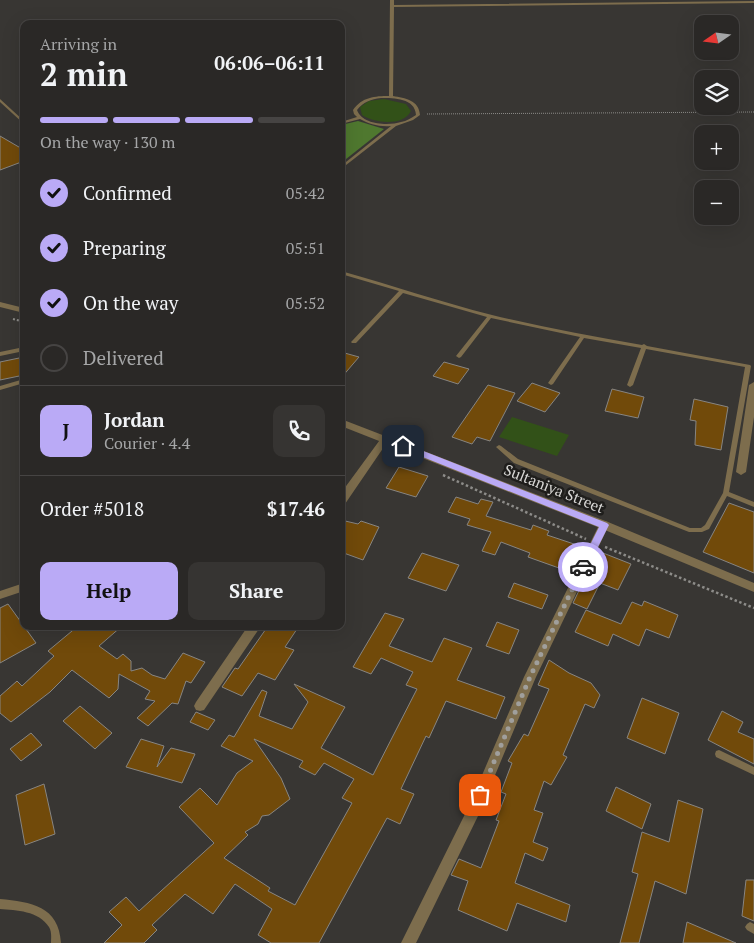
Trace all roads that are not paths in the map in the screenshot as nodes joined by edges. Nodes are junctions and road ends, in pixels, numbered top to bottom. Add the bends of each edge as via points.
1 (392, 0) edge
2 (558, 2) edge
3 (754, 2) edge
4 (392, 6) junction
5 (391, 97) junction
6 (0, 100) edge
7 (360, 118) junction
8 (20, 119) edge
9 (345, 122) edge
10 (396, 124) junction
11 (345, 165) edge
12 (345, 273) edge
13 (404, 290) junction
14 (0, 304) edge
15 (20, 311) edge
16 (490, 316) junction
17 (583, 336) junction
18 (354, 342) dead end
19 (644, 346) junction
20 (20, 350) edge
21 (0, 354) edge
22 (459, 356) dead end
23 (20, 382) edge
24 (551, 383) dead end
25 (630, 385) dead end
26 (754, 385) edge
27 (0, 388) edge
28 (345, 424) edge
29 (385, 439) junction
30 (498, 447) dead end
31 (741, 472) dead end
32 (726, 494) junction
33 (345, 495) edge
34 (754, 505) edge
35 (604, 525) junction
36 (20, 588) edge
37 (754, 588) edge
38 (0, 595) edge
39 (252, 630) edge
40 (200, 706) dead end
41 (719, 754) dead end
42 (754, 771) edge
43 (0, 904) edge
44 (56, 943) edge
45 (408, 943) edge

1 - 4 lane
2 - 3 lane
2 - 4 lane
4 - 5 lane
5 - 7 lane via 363,101 355,110
5 - 10 lane via 410,101 418,110 418,114 406,122
6 - 8 lane
7 - 9 lane
7 - 10 lane via 376,124
10 - 11 lane
12 - 13 lane
13 - 16 lane
13 - 18 lane
14 - 15 street
16 - 17 lane
16 - 22 lane
17 - 19 lane
17 - 24 lane
19 - 25 lane
19 - 32 lane via 748,366
20 - 21 lane
23 - 27 lane
26 - 31 street
28 - 29 street, Sultаniya Street
29 - 33 street
29 - 35 street, Sultаniya Street
30 - 32 lane via 516,462 689,530 707,527
32 - 34 lane
35 - 37 street, Sultаniya Street
35 - 45 street via 530,677 473,812
36 - 38 street
39 - 40 street
41 - 42 lane
43 - 44 lane via 23,906 43,914 54,924

